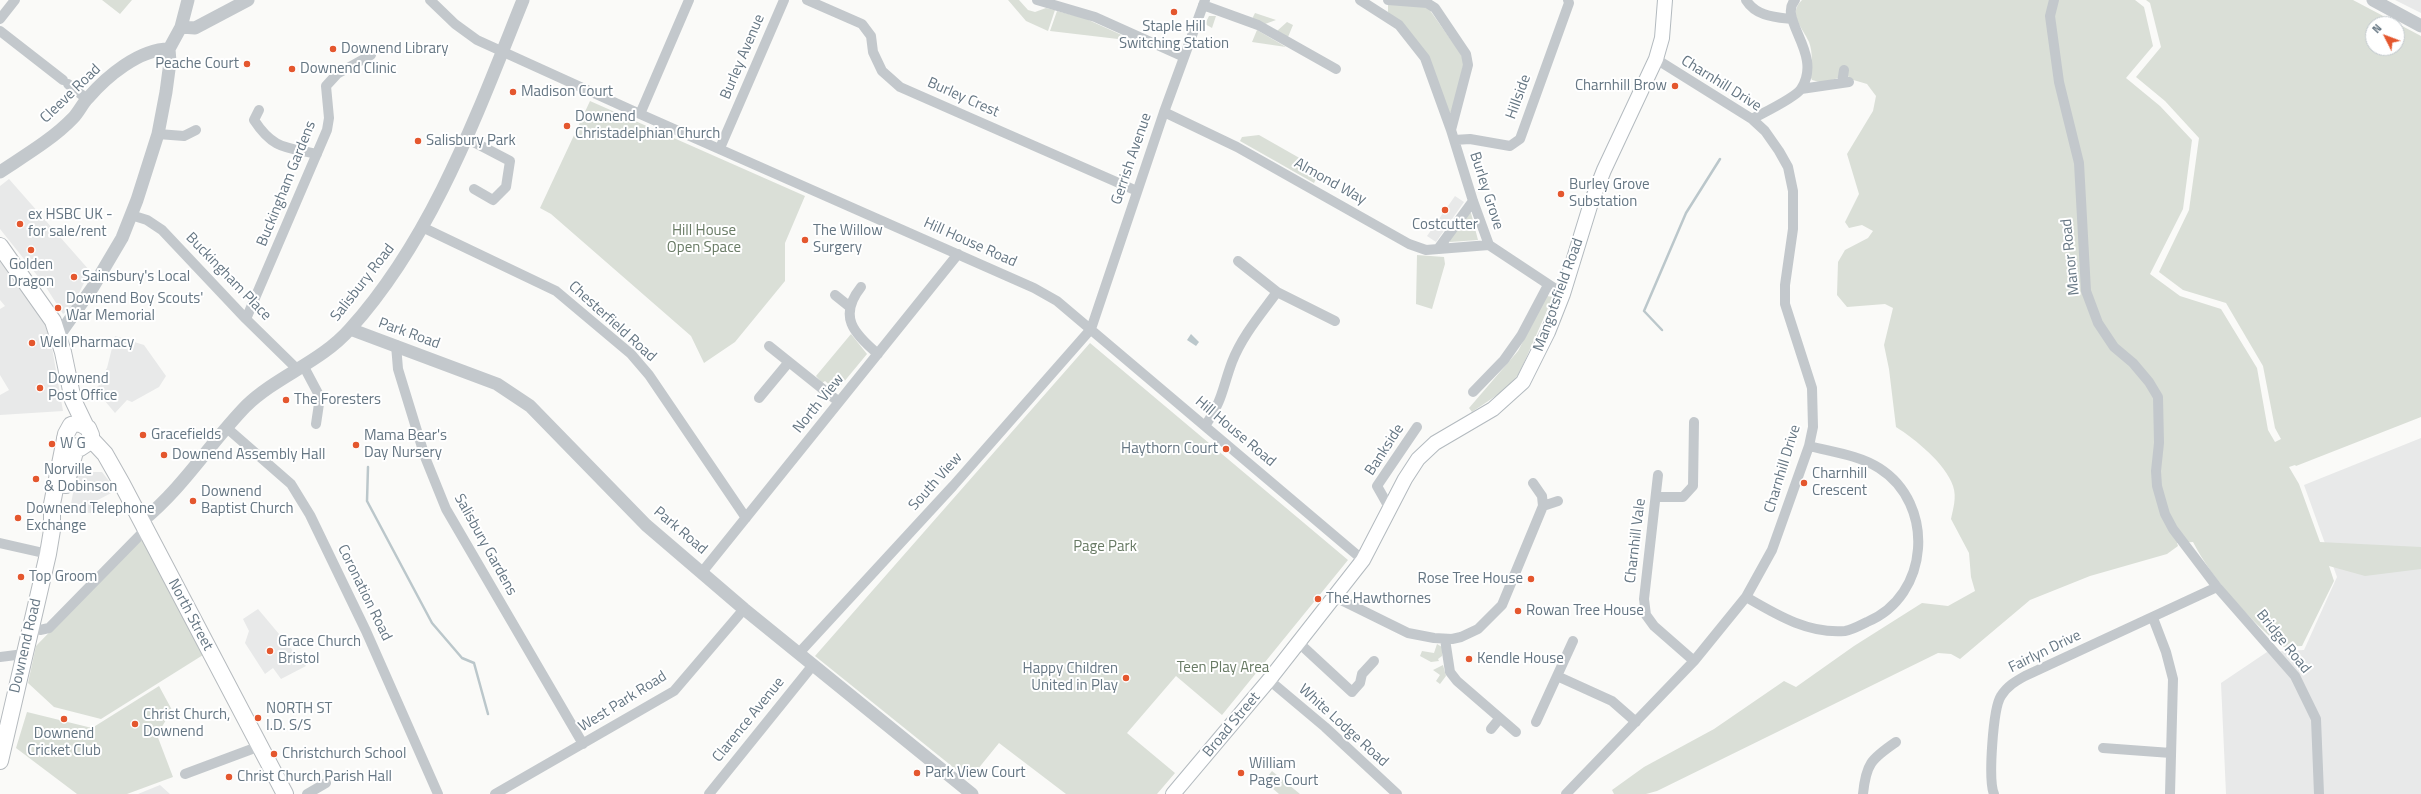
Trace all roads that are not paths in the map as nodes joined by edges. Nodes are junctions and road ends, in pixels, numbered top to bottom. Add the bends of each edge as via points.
1 (15, 0) edge
2 (188, 0) edge
3 (248, 0) edge
4 (430, 0) edge
5 (523, 0) edge
6 (689, 0) edge
7 (784, 0) edge
8 (807, 0) edge
9 (1037, 0) edge
10 (1360, 0) edge
11 (1388, 0) edge
12 (1665, 0) edge
13 (1746, 0) edge
14 (1795, 0) edge
15 (2054, 0) edge
16 (2373, 0) edge
17 (1571, 1) edge
18 (1204, 2) edge
19 (0, 19) edge
20 (1791, 19) junction
21 (2421, 26) edge
22 (181, 27) junction
23 (0, 31) edge
24 (169, 49) junction
25 (502, 52) junction
26 (371, 55) dead end
27 (1184, 57) junction
28 (1656, 59) junction
29 (1336, 69) dead end
30 (1844, 70) dead end
31 (1801, 89) junction
32 (87, 99) junction
33 (258, 110) dead end
34 (1164, 112) junction
35 (640, 114) junction
36 (1752, 119) junction
37 (196, 130) dead end
38 (1451, 130) junction
39 (158, 134) junction
40 (466, 138) junction
41 (1454, 140) junction
42 (720, 148) junction
43 (317, 154) junction
44 (0, 172) edge
45 (474, 189) dead end
46 (1137, 191) junction
47 (1472, 201) junction
48 (131, 215) junction
49 (422, 227) junction
50 (1489, 245) junction
51 (0, 246) edge
52 (1438, 250) junction
53 (958, 254) junction
54 (1238, 261) dead end
55 (1548, 285) junction
56 (862, 287) dead end
57 (1278, 292) junction
58 (835, 294) dead end
59 (1562, 294) junction
60 (850, 306) junction
61 (246, 319) junction
62 (1335, 321) dead end
63 (56, 328) junction
64 (350, 329) junction
65 (1091, 329) junction
66 (396, 345) junction
67 (769, 346) dead end
68 (878, 354) junction
69 (788, 363) junction
70 (300, 367) junction
71 (1473, 392) dead end
72 (759, 398) dead end
73 (839, 402) junction
74 (1694, 422) dead end
75 (316, 424) dead end
76 (1204, 426) junction
77 (1417, 427) dead end
78 (228, 429) junction
79 (78, 435) junction
80 (1809, 446) junction
81 (1658, 475) dead end
82 (1533, 483) dead end
83 (1656, 497) junction
84 (1558, 501) dead end
85 (1543, 506) junction
86 (1390, 509) junction
87 (746, 518) junction
88 (144, 525) junction
89 (0, 543) edge
90 (48, 554) junction
91 (1363, 560) junction
92 (703, 571) junction
93 (2217, 587) junction
94 (1335, 597) junction
95 (1746, 597) junction
96 (744, 609) junction
97 (2154, 618) junction
98 (31, 626) junction
99 (1445, 639) junction
100 (1573, 641) dead end
101 (1299, 643) junction
102 (799, 653) junction
103 (24, 654) junction
104 (0, 657) edge
105 (1374, 661) dead end
106 (1694, 661) junction
107 (813, 665) junction
108 (1557, 676) junction
109 (1270, 680) junction
110 (1500, 718) junction
111 (1536, 722) dead end
112 (1636, 722) junction
113 (1491, 729) dead end
114 (1516, 732) dead end
115 (1896, 742) dead end
116 (583, 744) junction
117 (260, 746) junction
118 (2103, 748) dead end
119 (2171, 753) junction
120 (0, 761) edge
121 (185, 774) dead end
122 (319, 784) dead end
123 (284, 794) edge
124 (307, 794) edge
125 (438, 794) edge
126 (495, 794) edge
127 (709, 794) edge
128 (972, 794) edge
129 (1172, 794) edge
130 (1397, 794) edge
131 (1566, 794) edge
132 (1863, 794) edge
133 (1994, 794) edge
134 (2170, 794) edge
135 (2319, 794) edge

1 - 19 street
2 - 22 street
3 - 22 street via 195,28
4 - 25 street, Hill House Road via 455,24 477,40
5 - 25 street, Salisbury Road
6 - 35 street
7 - 42 street, Burley Avenue
8 - 46 street, Burley Crest via 862,24 871,36 873,52 882,71 900,87
9 - 27 street via 1095,17
10 - 38 street, Burley Grove via 1400,26 1414,42 1425,58
11 - 38 street via 1427,3 1435,8 1466,54 1468,65
12 - 28 main road, Mangotsfield Road via 1662,38
13 - 20 street via 1759,12 1770,17
14 - 20 street via 1790,11
15 - 93 street, Manor Road via 2050,16 2059,82 2079,163 2086,291 2098,323 2114,347 2134,363 2150,382 2158,398 2159,442 2156,471 2157,486 2165,514 2173,529
16 - 21 street
17 - 41 street, Hillside via 1520,138 1510,146 1476,140
18 - 27 street, Gerrish Avenue
18 - 29 street via 1258,26
20 - 31 street via 1801,36 1807,55 1808,70
22 - 24 street
23 - 32 street
24 - 32 street, Cleeve Road via 160,49 129,64
24 - 39 street via 170,62
25 - 35 street, Hill House Road via 593,90
25 - 40 street, Salisbury Road
26 - 43 street, Buckingham Gardens via 337,74 326,86 329,118
27 - 34 street, Gerrish Avenue
28 - 36 street, Charnhill Drive
28 - 59 main road, Mangotsfield Road via 1590,203
30 - 31 street via 1845,83
31 - 36 street
32 - 44 street, Cleeve Road via 74,117 61,128
33 - 43 street via 254,120 265,138 281,146
34 - 46 street, Gerrish Avenue
34 - 52 street, Almond Way via 1238,147 1409,244 1426,250
35 - 42 street, Hill House Road
36 - 80 street, Charnhill Drive via 1765,131 1779,151 1788,167 1793,191 1793,229 1784,304 1812,388 1813,427
37 - 39 street via 184,136
38 - 41 street, Burley Grove
39 - 48 street
40 - 45 street via 510,161 506,187 494,200
40 - 49 street, Salisbury Road
41 - 47 street, Burley Grove
42 - 53 street, Hill House Road
43 - 61 street, Buckingham Gardens
46 - 65 street, Gerrish Avenue
47 - 50 street, Burley Grove
47 - 52 street
48 - 61 street, Buckingham Place via 147,220 162,230
48 - 63 street via 122,238 78,309
49 - 64 street, Salisbury Road via 406,256
49 - 87 street, Chesterfield Road via 556,291 631,354 649,375
50 - 52 street, Almond Way
50 - 55 street, Burley Grove
51 - 63 main road
53 - 65 street, Hill House Road via 1034,288 1057,301
53 - 68 street, North View
54 - 57 street
55 - 59 street, Burley Grove
55 - 71 street, Mangotsfield Road via 1521,336 1504,360
56 - 60 street via 852,299
57 - 62 street
57 - 76 street via 1247,333 1232,362 1218,408
58 - 60 street
59 - 86 main road, Mangotsfield Road via 1534,363 1523,382 1493,409 1435,443 1418,459
60 - 68 street via 856,333
61 - 70 street, Buckingham Place
63 - 79 main road, North Street via 73,400
64 - 66 street, Park Road
64 - 70 street, Salisbury Road via 332,346
65 - 76 street, Hill House Road
65 - 102 street, South View via 953,486
66 - 92 street, Park Road via 497,384 513,393 530,406 646,525
66 - 116 street, Salisbury Gardens via 398,369 425,457 446,508
67 - 69 street
68 - 73 street, North View
69 - 72 street
69 - 73 street
70 - 75 street, Buckingham Place via 320,397
70 - 78 street, Salisbury Road via 255,399
73 - 87 street, North View
74 - 83 street via 1693,486 1682,497
76 - 91 street, Hill House Road
77 - 86 street, Bankside via 1377,486
78 - 88 street, Salisbury Road
78 - 125 street, Coronation Road via 291,484 310,515 366,631
79 - 88 main road, North Street via 105,454
79 - 90 main road, Downend Road
80 - 95 street, Charnhill Drive via 1772,550
80 - 95 street via 1862,460 1879,468 1896,483 1915,515 1919,530 1918,558 1911,579 1888,609 1873,620 1846,631 1820,630 1796,624
81 - 83 street, Charnhill Vale
82 - 85 street via 1542,496
83 - 106 street, Charnhill Vale via 1644,599 1646,615 1654,626
84 - 85 street
85 - 99 street via 1502,605 1478,629 1461,637
86 - 91 main road, Mangotsfield Road
87 - 92 street, North View
88 - 98 street via 49,628 40,630
88 - 117 main road, North Street
89 - 90 street
90 - 98 main road, Downend Road
91 - 94 main road, Broad Street
92 - 96 street, Park Road
93 - 97 street, Fairlyn Drive
93 - 135 street, Bridge Road via 2295,676 2316,719
94 - 99 street via 1408,633
94 - 101 main road, Broad Street
95 - 106 street, Charnhill Drive
96 - 102 street, Park Road
96 - 116 street, West Park Road via 674,691
97 - 119 street via 2173,679
97 - 133 street, Fairlyn Drive via 2011,684 1996,709 1990,781
98 - 103 main road, Downend Road
99 - 110 street via 1450,672
100 - 108 street
101 - 105 street via 1352,692 1360,683 1362,674
101 - 109 main road, Broad Street
102 - 107 street, Park Road
103 - 104 street
103 - 120 main road, Downend Road
106 - 112 street, Charnhill Drive
107 - 127 street, Clarence Avenue
107 - 128 street, Park Road
108 - 111 street
108 - 112 street via 1612,701
109 - 129 main road, Broad Street
109 - 130 street, White Lodge Road
110 - 113 street
110 - 114 street
112 - 131 street, Charnhill Drive
115 - 132 street via 1877,755 1865,771
116 - 126 street, West Park Road
117 - 121 street
117 - 123 main road, North Street
118 - 119 street
119 - 134 street
122 - 124 street

